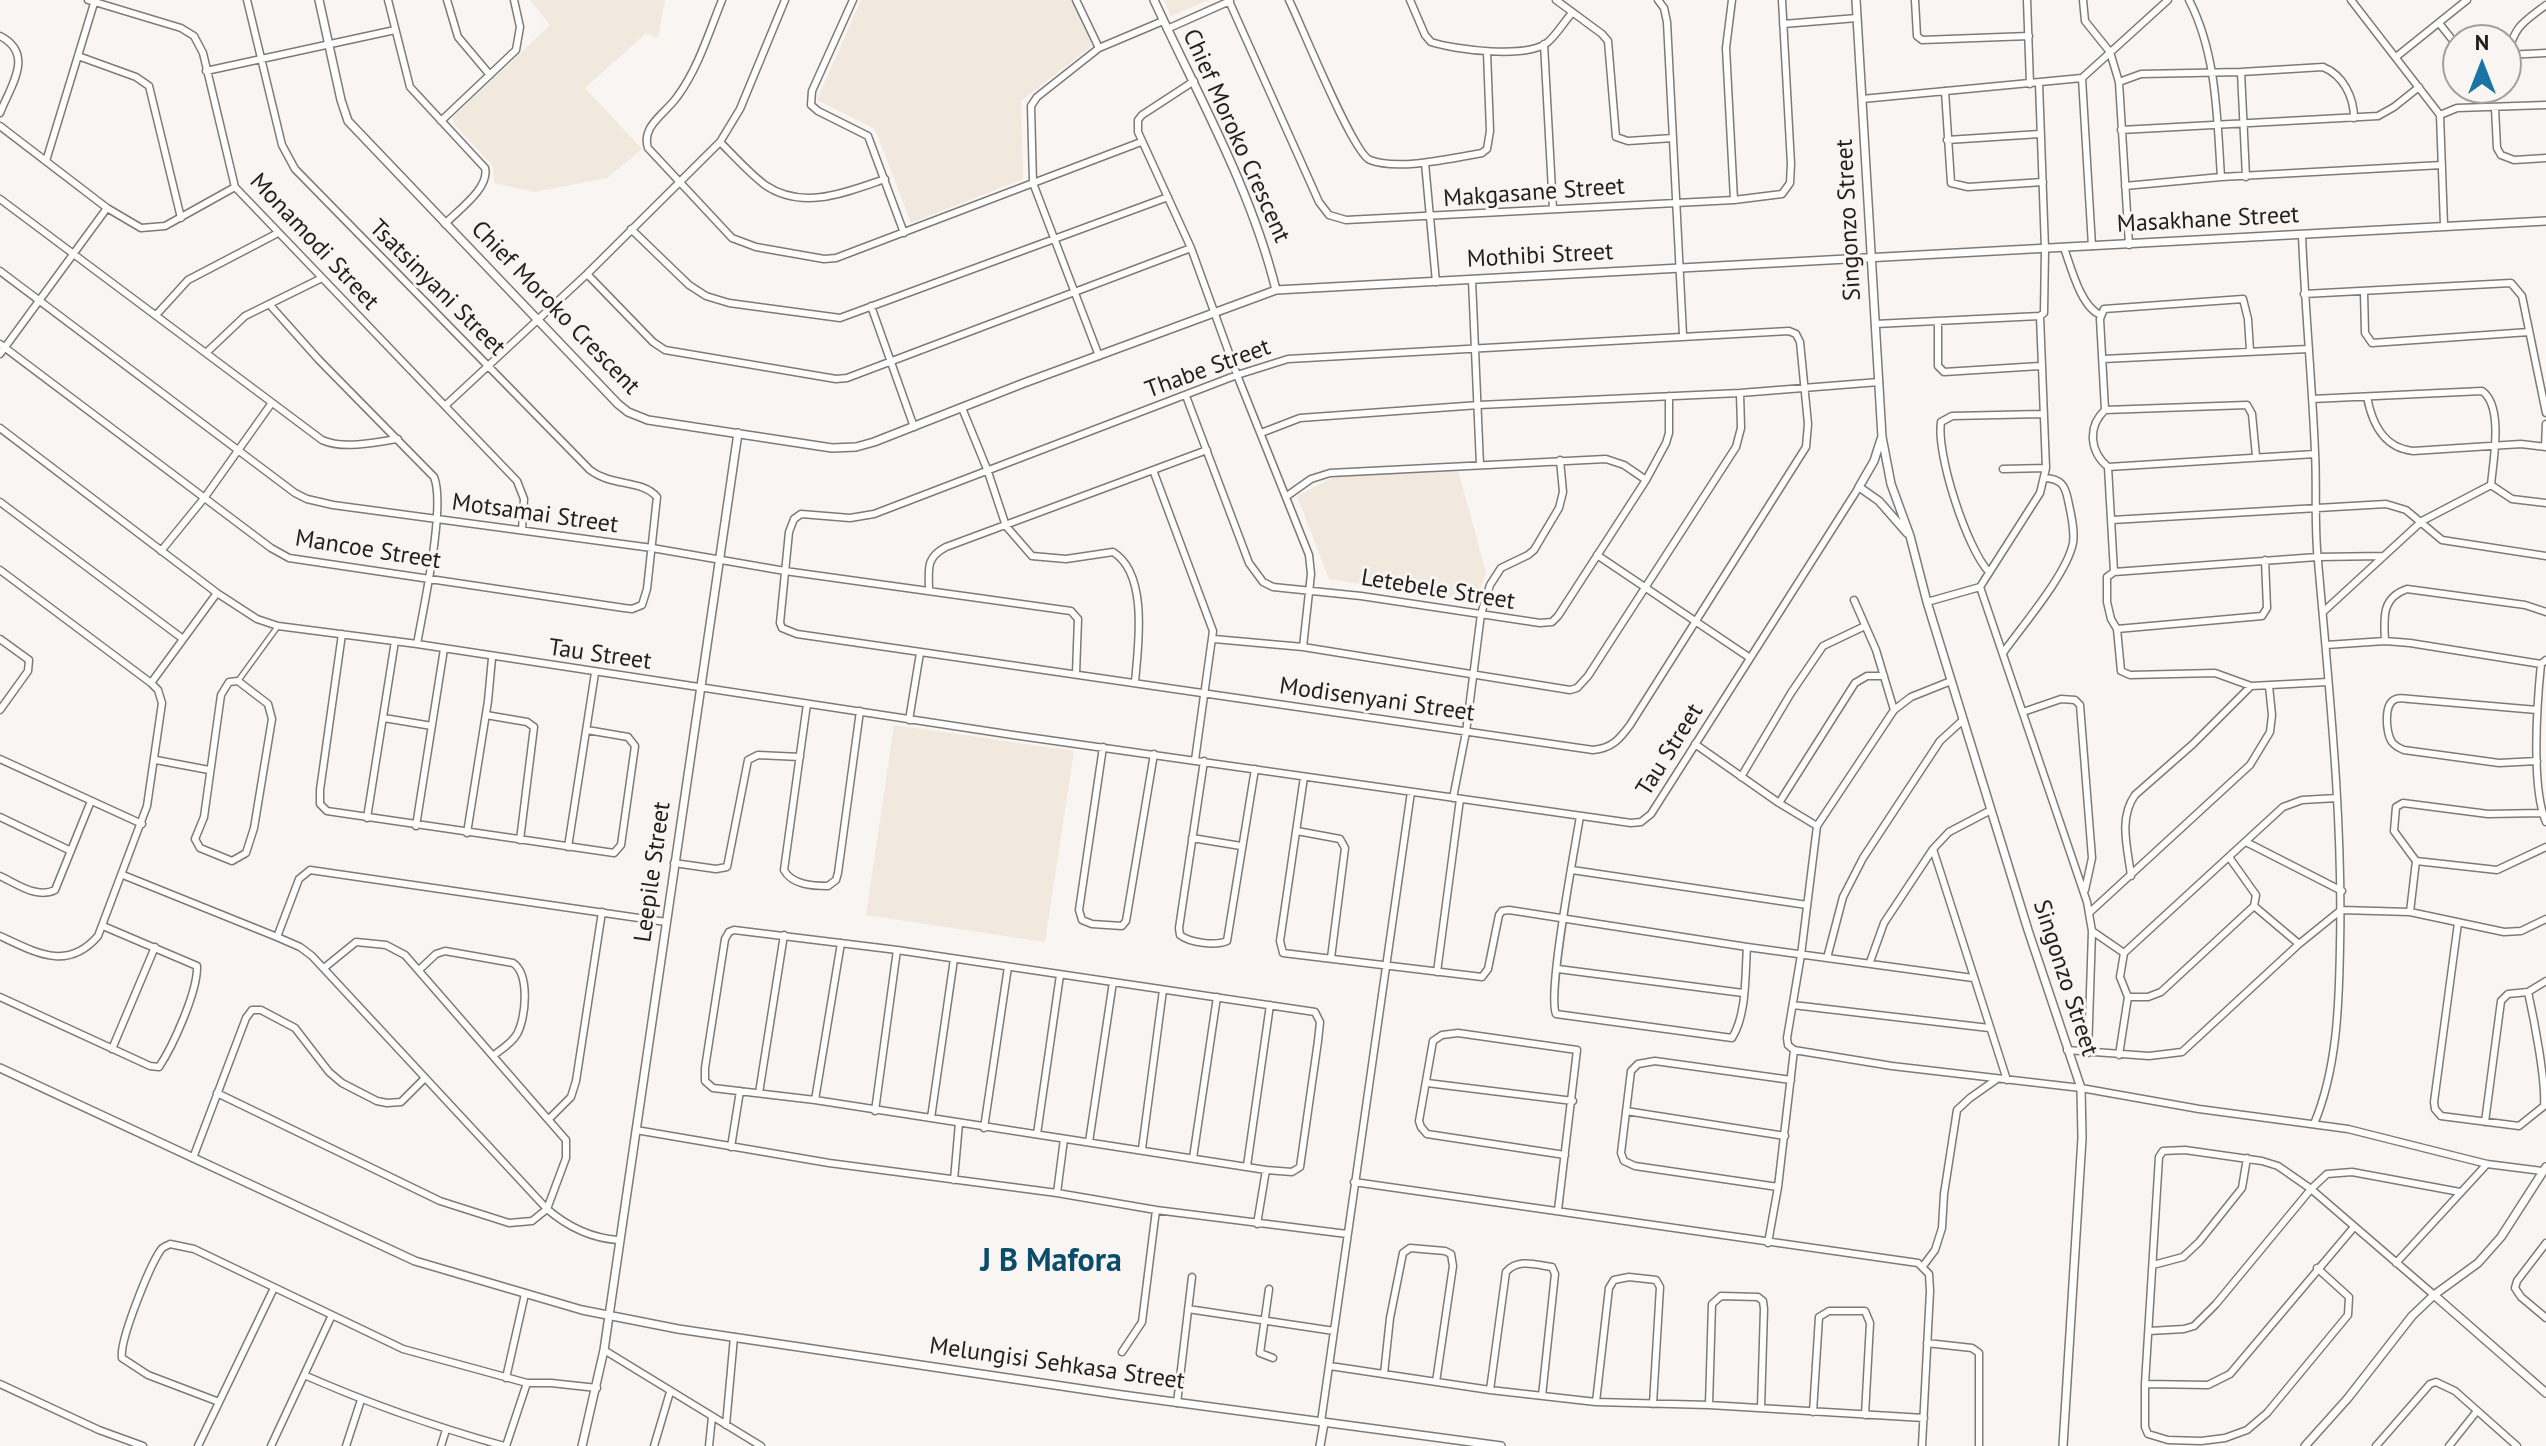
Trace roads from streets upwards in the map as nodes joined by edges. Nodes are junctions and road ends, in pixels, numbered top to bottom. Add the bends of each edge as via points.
1 (247, 0) edge
2 (319, 0) edge
3 (388, 0) edge
4 (447, 0) edge
5 (514, 0) edge
6 (722, 0) edge
7 (785, 0) edge
8 (853, 0) edge
9 (1076, 0) edge
10 (1154, 0) edge
11 (1289, 0) edge
12 (1410, 0) edge
13 (1556, 0) edge
14 (1732, 0) edge
15 (1782, 0) edge
16 (1856, 0) edge
17 (1915, 0) edge
18 (2027, 0) edge
19 (2083, 0) edge
20 (2154, 0) edge
21 (2168, 0) edge
22 (2189, 0) edge
23 (2351, 0) edge
24 (2467, 0) edge
25 (93, 1) edge
26 (1230, 1) edge
27 (1661, 1) edge
28 (2546, 5) edge
29 (2160, 7) junction
30 (1572, 13) junction
31 (1857, 18) junction
32 (1163, 21) junction
33 (2439, 23) junction
34 (1783, 24) junction
35 (2522, 25) edge
36 (2442, 27) edge
37 (1167, 29) junction
38 (395, 30) junction
39 (0, 36) edge
40 (2029, 36) junction
41 (1544, 44) junction
42 (330, 45) junction
43 (1099, 48) junction
44 (1487, 52) junction
45 (2110, 52) junction
46 (2546, 53) edge
47 (2522, 54) edge
48 (78, 56) junction
49 (2396, 57) junction
50 (262, 59) junction
51 (206, 71) junction
52 (2211, 71) junction
53 (2241, 72) junction
54 (490, 75) junction
55 (2082, 78) junction
56 (1194, 81) junction
57 (2119, 82) junction
58 (2034, 84) junction
59 (2419, 87) junction
60 (1945, 91) junction
61 (1862, 99) junction
62 (2546, 105) edge
63 (2495, 108) junction
64 (0, 113) edge
65 (2440, 115) junction
66 (2354, 118) junction
67 (441, 121) junction
68 (2244, 122) junction
69 (2217, 124) junction
70 (0, 126) edge
71 (2121, 130) junction
72 (2040, 134) junction
73 (1673, 138) junction
74 (1947, 140) junction
75 (720, 142) junction
76 (1141, 142) junction
77 (2546, 158) edge
78 (46, 161) junction
79 (1425, 163) junction
80 (2442, 165) junction
81 (2221, 177) junction
82 (2246, 177) junction
83 (885, 179) junction
84 (677, 181) junction
85 (2043, 182) junction
86 (1033, 183) junction
87 (2125, 186) junction
88 (235, 187) junction
89 (1168, 197) junction
90 (0, 199) edge
91 (1734, 200) junction
92 (1676, 202) junction
93 (107, 208) junction
94 (1553, 209) junction
95 (1428, 217) junction
96 (181, 218) junction
97 (2546, 221) edge
98 (445, 224) junction
99 (2444, 225) junction
100 (631, 229) junction
101 (904, 233) junction
102 (276, 234) junction
103 (2302, 235) junction
104 (1056, 238) junction
105 (2129, 245) junction
106 (2092, 246) junction
107 (1191, 248) junction
108 (2064, 248) junction
109 (2045, 249) junction
110 (74, 254) junction
111 (1873, 258) junction
112 (1680, 268) junction
113 (0, 271) edge
114 (587, 274) junction
115 (320, 279) junction
116 (1472, 280) junction
117 (1436, 282) junction
118 (1076, 290) junction
119 (1276, 290) junction
120 (2364, 292) junction
121 (2304, 294) junction
122 (39, 301) junction
123 (269, 304) junction
124 (871, 306) junction
125 (1214, 312) junction
126 (157, 314) junction
127 (2101, 315) junction
128 (2040, 316) junction
129 (538, 320) junction
130 (1938, 321) junction
131 (1875, 324) junction
132 (2529, 332) junction
133 (1683, 335) junction
134 (1475, 348) junction
135 (2, 349) edge
136 (2308, 349) junction
137 (2250, 351) junction
138 (207, 352) junction
139 (1099, 356) junction
140 (2103, 359) junction
141 (890, 362) junction
142 (489, 366) junction
143 (2040, 366) junction
144 (1237, 375) junction
145 (1879, 382) junction
146 (1803, 388) junction
147 (1740, 393) junction
148 (1186, 396) junction
149 (1669, 396) junction
150 (2367, 397) junction
151 (2312, 399) junction
152 (271, 404) junction
153 (446, 405) junction
154 (1479, 405) junction
155 (962, 408) junction
156 (2105, 410) junction
157 (2546, 413) edge
158 (2042, 414) junction
159 (2546, 424) edge
160 (914, 427) junction
161 (0, 428) edge
162 (738, 433) junction
163 (1261, 433) junction
164 (1882, 437) junction
165 (398, 439) junction
166 (2496, 445) junction
167 (2546, 447) edge
168 (238, 450) junction
169 (1207, 450) junction
170 (2315, 454) junction
171 (2256, 456) junction
172 (1560, 460) junction
173 (1480, 465) junction
174 (2108, 467) junction
175 (2046, 468) junction
176 (987, 469) junction
177 (2003, 469) dead end
178 (1153, 470) junction
179 (2045, 478) junction
180 (1646, 480) junction
181 (2491, 485) junction
182 (1859, 487) junction
183 (1287, 496) junction
184 (205, 497) junction
185 (0, 502) edge
186 (2546, 503) edge
187 (2316, 506) junction
188 (437, 518) junction
189 (2112, 520) junction
190 (2422, 521) junction
191 (1006, 526) junction
192 (522, 530) junction
193 (1910, 536) junction
194 (652, 548) junction
195 (161, 551) junction
196 (1597, 555) junction
197 (2383, 556) junction
198 (2546, 556) edge
199 (2317, 557) junction
200 (719, 558) junction
201 (2265, 560) junction
202 (0, 570) edge
203 (785, 571) junction
204 (1989, 572) junction
205 (2114, 572) junction
206 (428, 579) junction
207 (1646, 587) junction
208 (1980, 587) junction
209 (1310, 590) junction
210 (929, 591) junction
211 (217, 593) junction
212 (1854, 600) dead end
213 (1927, 602) junction
214 (2323, 612) junction
215 (2546, 612) edge
216 (1481, 614) junction
217 (1697, 620) junction
218 (278, 626) junction
219 (1865, 626) junction
220 (2117, 629) junction
221 (342, 634) junction
222 (0, 639) edge
223 (183, 639) junction
224 (1214, 639) junction
225 (395, 641) junction
226 (2385, 641) junction
227 (417, 644) junction
228 (2326, 645) junction
229 (1303, 647) junction
230 (444, 649) junction
231 (920, 653) junction
232 (2003, 653) junction
233 (492, 658) junction
234 (1750, 658) junction
235 (2543, 662) edge
236 (595, 673) junction
237 (1076, 674) junction
238 (1474, 674) junction
239 (1884, 676) junction
240 (238, 681) junction
241 (1951, 681) junction
242 (1135, 682) junction
243 (2328, 682) junction
244 (151, 683) junction
245 (2251, 686) junction
246 (2269, 686) junction
247 (700, 687) junction
248 (1206, 693) junction
249 (807, 704) junction
250 (0, 710) edge
251 (1894, 710) junction
252 (2537, 710) junction
253 (860, 711) junction
254 (2023, 712) junction
255 (486, 715) junction
256 (384, 718) junction
257 (909, 720) junction
258 (1963, 720) junction
259 (432, 726) junction
260 (587, 730) junction
261 (1466, 732) junction
262 (1695, 744) junction
263 (1103, 747) junction
264 (1154, 754) junction
265 (800, 757) junction
266 (0, 759) edge
267 (156, 760) junction
268 (1195, 760) junction
269 (1204, 761) junction
270 (2537, 761) junction
271 (1255, 769) junction
272 (209, 770) junction
273 (1304, 777) junction
274 (1741, 777) junction
275 (1411, 792) junction
276 (1457, 798) junction
277 (2337, 798) junction
278 (91, 801) junction
279 (1779, 803) junction
280 (1991, 810) junction
281 (2542, 813) junction
282 (1580, 816) junction
283 (0, 817) edge
284 (367, 818) junction
285 (2546, 822) edge
286 (142, 824) junction
287 (416, 826) junction
288 (1817, 826) junction
289 (1297, 831) junction
290 (467, 833) junction
291 (1192, 838) junction
292 (520, 840) junction
293 (2246, 842) junction
294 (1241, 846) junction
295 (568, 847) junction
296 (2546, 847) edge
297 (1933, 849) junction
298 (71, 851) junction
299 (2229, 857) junction
300 (2416, 861) junction
301 (674, 863) junction
302 (1572, 870) junction
303 (123, 875) junction
304 (0, 876) edge
305 (2131, 876) junction
306 (2084, 891) junction
307 (2342, 891) junction
308 (1807, 905) junction
309 (2254, 906) junction
310 (2341, 910) junction
311 (602, 912) junction
312 (2410, 912) junction
313 (2089, 913) junction
314 (2546, 919) edge
315 (1564, 920) junction
316 (666, 922) junction
317 (2458, 923) junction
318 (103, 926) junction
319 (2092, 931) junction
320 (784, 935) junction
321 (0, 936) edge
322 (277, 937) junction
323 (841, 943) junction
324 (2299, 944) junction
325 (155, 947) junction
326 (1747, 947) junction
327 (897, 950) junction
328 (2124, 953) junction
329 (1801, 955) junction
330 (1331, 958) junction
331 (1827, 958) junction
332 (954, 959) junction
333 (1870, 962) junction
334 (1386, 965) junction
335 (1008, 967) junction
336 (324, 968) junction
337 (1558, 969) junction
338 (419, 970) junction
339 (1437, 972) junction
340 (1060, 975) junction
341 (1973, 978) junction
342 (2546, 981) edge
343 (1113, 982) junction
344 (1163, 990) junction
345 (2528, 992) junction
346 (1743, 993) junction
347 (0, 997) edge
348 (1217, 997) junction
349 (2128, 997) junction
350 (1270, 1005) junction
351 (1793, 1005) junction
352 (1989, 1028) junction
353 (112, 1049) junction
354 (1794, 1050) junction
355 (2067, 1050) junction
356 (2088, 1053) junction
357 (494, 1055) junction
358 (2119, 1055) junction
359 (0, 1068) edge
360 (425, 1078) junction
361 (1998, 1079) junction
362 (1791, 1080) junction
363 (2007, 1080) junction
364 (1427, 1083) junction
365 (2081, 1088) junction
366 (740, 1091) junction
367 (217, 1093) junction
368 (759, 1093) junction
369 (815, 1100) junction
370 (1573, 1101) junction
371 (875, 1111) junction
372 (1626, 1111) junction
373 (931, 1118) junction
374 (549, 1119) junction
375 (2485, 1122) junction
376 (959, 1123) junction
377 (2314, 1124) junction
378 (984, 1128) junction
379 (636, 1130) junction
380 (1037, 1134) junction
381 (1785, 1136) junction
382 (1064, 1139) junction
383 (1089, 1142) junction
384 (731, 1147) junction
385 (1142, 1149) junction
386 (1565, 1155) junction
387 (193, 1158) junction
388 (1193, 1158) junction
389 (2247, 1158) junction
390 (2487, 1164) junction
391 (1247, 1166) junction
392 (2544, 1169) edge
393 (1266, 1170) junction
394 (954, 1180) junction
395 (1354, 1182) junction
396 (1778, 1187) junction
397 (2311, 1189) junction
398 (2460, 1192) junction
399 (1057, 1193) junction
400 (547, 1209) junction
401 (1156, 1210) junction
402 (1558, 1210) junction
403 (1257, 1224) junction
404 (2354, 1227) junction
405 (1347, 1234) junction
406 (618, 1240) junction
407 (1768, 1243) junction
408 (2546, 1243) edge
409 (2396, 1263) junction
410 (2153, 1265) junction
411 (1923, 1266) junction
412 (2317, 1268) junction
413 (1192, 1277) dead end
414 (274, 1288) junction
415 (1269, 1289) dead end
416 (525, 1294) junction
417 (2434, 1295) junction
418 (1188, 1309) junction
419 (332, 1315) junction
420 (608, 1316) junction
421 (2546, 1318) edge
422 (1264, 1320) junction
423 (1334, 1331) junction
424 (2149, 1331) junction
425 (734, 1337) junction
426 (1927, 1343) junction
427 (604, 1350) junction
428 (1122, 1352) dead end
429 (1273, 1358) dead end
430 (1330, 1366) junction
431 (1384, 1374) junction
432 (304, 1375) junction
433 (506, 1378) junction
434 (1436, 1382) junction
435 (527, 1383) junction
436 (0, 1384) edge
437 (2145, 1384) junction
438 (597, 1388) junction
439 (1490, 1390) junction
440 (670, 1392) junction
441 (2546, 1393) edge
442 (1542, 1396) junction
443 (361, 1400) junction
444 (219, 1402) junction
445 (1596, 1402) junction
446 (1177, 1403) junction
447 (1653, 1404) junction
448 (1709, 1405) junction
449 (1761, 1408) junction
450 (2477, 1411) junction
451 (1813, 1412) junction
452 (1865, 1415) junction
453 (712, 1417) junction
454 (1924, 1418) junction
455 (1323, 1423) junction
456 (726, 1425) junction
457 (446, 1430) junction
458 (1979, 1445) edge
459 (143, 1446) edge
460 (198, 1446) edge
461 (271, 1446) edge
462 (346, 1446) edge
463 (441, 1446) edge
464 (505, 1446) edge
465 (582, 1446) edge
466 (654, 1446) edge
467 (709, 1446) edge
468 (761, 1446) edge
469 (1320, 1446) edge
470 (1501, 1446) edge
471 (1922, 1446) edge
472 (2063, 1446) edge
473 (2305, 1446) edge
474 (2376, 1446) edge
475 (2449, 1446) edge
476 (2517, 1446) edge

1 - 50 street, Tsatsinyani Street
2 - 42 street, Chief Moroko Crescent
3 - 38 street
4 - 54 street via 458,37
5 - 54 street via 519,43
6 - 84 street via 685,86 646,136 648,148
7 - 75 street via 740,109
8 - 83 street via 812,91 811,105 868,136
9 - 43 street
10 - 32 street, Chief Moroko Crescent
11 - 79 street via 1362,154 1379,162
12 - 44 street via 1431,42
13 - 30 street
14 - 91 street via 1726,48
15 - 34 street, Makgasane Street
16 - 31 street, Singonzo Street
17 - 40 street via 1917,36 1922,40
18 - 40 street
19 - 45 street via 2089,29
20 - 29 street
21 - 29 street
22 - 52 street via 2204,32
23 - 49 street
24 - 33 street
25 - 48 street
25 - 51 street, Monamodi Street via 189,31 199,43
26 - 37 street
26 - 95 street, Makgasane Street via 1324,210 1346,220
27 - 73 street via 1667,22
28 - 35 street
29 - 45 street
30 - 41 street
30 - 73 street via 1608,41 1616,137
31 - 34 street
31 - 61 street, Singonzo Street
32 - 37 street, Chief Moroko Crescent
32 - 43 street
33 - 36 street
33 - 49 street
34 - 91 street, Makgasane Street via 1790,183 1774,197
37 - 56 street, Chief Moroko Crescent
38 - 42 street
38 - 67 street via 410,87
39 - 64 street via 16,47 19,65
40 - 58 street
41 - 44 street
41 - 94 street
42 - 50 street
42 - 98 street, Chief Moroko Crescent via 348,121
43 - 86 street via 1031,104
44 - 79 street via 1489,146 1482,153
45 - 55 street
45 - 57 street
46 - 47 street
48 - 78 street
48 - 96 street via 149,86
49 - 59 street
50 - 51 street
50 - 142 street, Tsatsinyani Street via 290,163
51 - 88 street, Monamodi Street
52 - 53 street
52 - 57 street via 2141,74
52 - 69 street
53 - 66 street via 2327,68 2349,93
53 - 68 street
54 - 67 street
55 - 58 street
55 - 106 street
56 - 76 street via 1142,115 1137,124
56 - 119 street, Chief Moroko Crescent via 1247,202
57 - 71 street
58 - 60 street
58 - 72 street
59 - 65 street
59 - 66 street via 2384,114
60 - 61 street
60 - 74 street
61 - 111 street, Singonzo Street
62 - 63 street
63 - 65 street via 2457,108
63 - 77 street via 2501,155 2514,160
65 - 80 street
66 - 68 street
67 - 98 street via 487,173
68 - 69 street
68 - 82 street
69 - 71 street
69 - 81 street
70 - 78 street
71 - 87 street
72 - 74 street
72 - 85 street
73 - 92 street
74 - 85 street via 1949,176 1955,186
75 - 83 street via 765,184 786,194 823,198
75 - 84 street
76 - 86 street
76 - 89 street
78 - 93 street
79 - 95 street
80 - 82 street
80 - 99 street
81 - 82 street
81 - 87 street
83 - 101 street
84 - 100 street
84 - 101 street via 732,238 756,247 832,259
85 - 109 street
86 - 101 street
86 - 104 street
87 - 105 street
88 - 96 street
88 - 102 street, Monamodi Street
89 - 104 street
89 - 107 street
90 - 110 street
91 - 92 street, Makgasane Street
92 - 94 street, Makgasane Street
92 - 112 street
93 - 96 street via 141,228
93 - 110 street
94 - 95 street, Makgasane Street
95 - 117 street
97 - 99 street, Masakhane Street
98 - 129 street, Chief Moroko Crescent
99 - 103 street, Masakhane Street
100 - 114 street
100 - 124 street via 689,285 713,299 835,318
102 - 115 street, Monamodi Street
102 - 126 street via 197,274
103 - 105 street, Masakhane Street
103 - 121 street
104 - 118 street
104 - 124 street
105 - 106 street, Masakhane Street
106 - 108 street, Masakhane Street
107 - 118 street
107 - 125 street
108 - 109 street, Masakhane Street
108 - 127 street via 2084,301
109 - 111 street, Masakhane Street
109 - 128 street via 2046,305
110 - 122 street
110 - 126 street
111 - 112 street, Mothibi Street
111 - 131 street, Singonzo Street
112 - 116 street, Mothibi Street
112 - 133 street
113 - 122 street, Motsamai Street
114 - 129 street
114 - 141 street via 653,342 670,352 842,379
115 - 123 street
115 - 153 street, Monamodi Street
116 - 117 street, Mothibi Street
116 - 134 street
117 - 119 street, Mothibi Street
118 - 139 street
118 - 141 street
119 - 125 street, Mothibi Street
120 - 121 street
120 - 132 street via 2511,283 2522,296
120 - 132 street via 2365,333 2372,343
121 - 136 street
122 - 135 street
122 - 168 street, Motsamai Street
123 - 138 street via 236,323
123 - 165 street
124 - 141 street
125 - 139 street, Chief Moroko Crescent
125 - 144 street
126 - 138 street
127 - 137 street via 2112,307 2243,299
127 - 140 street
128 - 130 street
128 - 143 street
129 - 142 street
129 - 162 street, Chief Moroko Crescent via 628,412 648,420
130 - 131 street
130 - 143 street via 1938,366 1944,372
131 - 145 street, Singonzo Street
132 - 157 street
133 - 134 street, Thabe Street
133 - 146 street, Thabe Street via 1796,334
134 - 144 street, Thabe Street via 1288,359
134 - 154 street
135 - 184 street, Mancoe Street
136 - 137 street
136 - 151 street
137 - 140 street
138 - 152 street
139 - 155 street, Chief Moroko Crescent
140 - 156 street
141 - 160 street
142 - 153 street
142 - 194 street, Tsatsinyani Street via 590,470 607,481 653,493 657,503
143 - 158 street
144 - 148 street, Thabe Street
144 - 163 street
145 - 146 street
145 - 164 street, Singonzo Street
146 - 147 street
146 - 217 street, Modisenyani Street via 1806,447
147 - 149 street
147 - 207 street via 1739,441
148 - 169 street, Letebele Street
148 - 176 street, Thabe Street
149 - 154 street
149 - 180 street, Letebele Street via 1668,437
150 - 151 street
150 - 166 street via 2375,426 2401,449
150 - 166 street via 2482,391 2494,413
151 - 170 street
152 - 165 street via 328,443
152 - 168 street
153 - 192 street, Monamodi Street via 522,490
154 - 163 street via 1300,418
154 - 173 street
155 - 160 street, Chief Moroko Crescent
155 - 176 street
156 - 171 street via 2247,405
156 - 174 street via 2096,420 2093,445
158 - 175 street
158 - 204 street via 1952,416 1941,422 1945,468 1977,556
159 - 167 street
160 - 162 street, Chief Moroko Crescent via 840,449
161 - 195 street, Tau Street
162 - 200 street, Leepile Street
163 - 183 street
164 - 182 street, Singonzo Street
164 - 193 street, Singonzo Street via 1891,484
165 - 188 street via 434,477
166 - 167 street
166 - 181 street
168 - 184 street
168 - 188 street, Motsamai Street via 307,499
169 - 178 street
169 - 209 street, Letebele Street via 1255,572 1273,587
170 - 171 street
170 - 187 street
171 - 174 street
172 - 173 street
172 - 180 street via 1615,460
172 - 216 street via 1559,508 1531,553 1493,576
173 - 183 street via 1330,473
174 - 189 street
175 - 177 street
175 - 179 street
176 - 191 street
176 - 203 street, Thabe Street via 874,514 801,514 792,523
178 - 191 street
178 - 224 street
179 - 204 street
179 - 232 street via 2065,486 2072,545 2059,573
180 - 196 street, Letebele Street
181 - 186 street via 2512,499
181 - 190 street
182 - 193 street, Singonzo Street
182 - 234 street, Tau Street
183 - 209 street via 1311,560
184 - 195 street
184 - 206 street, Mancoe Street via 289,558
185 - 223 street
187 - 189 street
187 - 190 street via 2386,504
187 - 199 street
188 - 192 street, Motsamai Street
188 - 206 street
189 - 205 street
190 - 197 street
190 - 198 street via 2442,540
191 - 210 street via 933,555
191 - 242 street via 1036,558 1113,552 1120,556 1139,609
192 - 194 street, Motsamai Street
193 - 213 street, Singonzo Street
194 - 200 street, Motsamai Street
194 - 206 street, Mancoe Street via 645,599 632,609
195 - 211 street, Tau Street
196 - 207 street
196 - 216 street, Letebele Street via 1552,622
197 - 199 street
197 - 214 street
199 - 201 street
199 - 214 street
200 - 203 street, Motsamai Street
200 - 247 street, Leepile Street
201 - 205 street
201 - 220 street via 2267,608 2262,616
202 - 244 street
203 - 210 street, Motsamai Street
203 - 231 street, Modisenyani Street via 782,628
204 - 208 street
205 - 220 street via 2107,577 2106,592
206 - 227 street
207 - 217 street
207 - 238 street via 1577,688
208 - 213 street
208 - 232 street
209 - 216 street, Letebele Street
209 - 229 street
210 - 237 street, Motsamai Street via 1074,613
211 - 218 street, Tau Street
211 - 223 street
212 - 219 street
213 - 241 street, Singonzo Street
214 - 228 street
215 - 226 street via 2407,589 2386,606
216 - 238 street
217 - 234 street
217 - 261 street, Modisenyani Street via 1612,746 1593,750
218 - 221 street, Tau Street
218 - 240 street
219 - 239 street
219 - 274 street via 1823,646
220 - 245 street via 2120,669 2126,675 2215,673
221 - 225 street, Tau Street
221 - 284 street via 320,804 331,813
222 - 250 street via 30,664
223 - 244 street
224 - 229 street
224 - 248 street
225 - 227 street, Tau Street
225 - 256 street
226 - 228 street
226 - 235 street
227 - 230 street, Tau Street
228 - 243 street
229 - 238 street
230 - 233 street, Tau Street
230 - 259 street
231 - 237 street, Modisenyani Street
231 - 257 street
232 - 254 street
233 - 236 street, Tau Street
233 - 255 street
234 - 262 street, Tau Street
235 - 252 street
236 - 247 street, Tau Street
236 - 260 street
237 - 242 street, Modisenyani Street
238 - 261 street
239 - 251 street
239 - 279 street via 1855,683
240 - 272 street via 229,682 221,695
240 - 272 street via 268,704 272,719 254,828 246,853 236,860 196,844
241 - 251 street
241 - 258 street, Singonzo Street
242 - 248 street, Modisenyani Street
243 - 246 street
243 - 277 street
244 - 267 street via 162,703
245 - 246 street
245 - 305 street via 2129,804 2125,830
246 - 305 street via 2270,732 2250,765
247 - 249 street, Tau Street
247 - 301 street, Leepile Street
248 - 261 street, Modisenyani Street
248 - 268 street
249 - 253 street, Tau Street
249 - 265 street
251 - 288 street
252 - 270 street
252 - 270 street via 2410,699 2396,699 2388,710 2389,736 2404,750 2499,763
253 - 257 street, Tau Street
253 - 265 street via 838,873 828,886 794,881 784,870
254 - 306 street
254 - 306 street via 2068,698 2080,705 2092,858
255 - 290 street
255 - 292 street via 534,727
256 - 259 street
256 - 284 street
257 - 263 street, Tau Street
258 - 280 street, Singonzo Street
258 - 331 street via 1940,741 1863,858 1843,897
259 - 287 street
260 - 295 street
260 - 295 street via 628,737 635,746 623,837 614,853
261 - 276 street
262 - 274 street
262 - 282 street, Tau Street via 1641,822
263 - 264 street, Tau Street
263 - 264 street via 1079,910 1082,920 1092,924 1122,926 1126,921
264 - 268 street, Tau Street
265 - 301 street via 758,755 748,760 727,867
266 - 278 street
267 - 272 street
267 - 286 street
268 - 269 street, Tau Street
269 - 271 street, Tau Street
269 - 291 street
270 - 281 street
271 - 273 street, Tau Street
271 - 294 street
273 - 275 street, Tau Street
273 - 289 street
274 - 279 street
275 - 276 street, Tau Street
275 - 334 street
276 - 282 street, Tau Street
276 - 339 street
277 - 293 street via 2290,804
277 - 307 street
278 - 286 street
278 - 298 street
279 - 288 street
280 - 297 street via 1949,832
280 - 355 street, Singonzo Street
281 - 285 street
281 - 300 street via 2488,814 2399,804 2394,831
282 - 302 street
283 - 298 street
284 - 287 street
286 - 303 street
287 - 290 street
288 - 308 street
289 - 330 street via 1340,839 1345,848
289 - 330 street via 1280,949
290 - 292 street
291 - 294 street
291 - 294 street via 1182,938 1227,941
292 - 295 street
293 - 299 street
293 - 307 street
296 - 300 street via 2497,870
297 - 333 street via 1884,923
297 - 341 street
298 - 304 street via 51,893 34,892
299 - 309 street via 2254,891
299 - 328 street
300 - 312 street
301 - 316 street, Leepile Street
302 - 308 street
302 - 315 street
303 - 318 street
303 - 322 street
305 - 313 street
306 - 313 street
307 - 310 street
308 - 329 street
309 - 324 street
309 - 349 street via 2161,992
310 - 312 street
310 - 324 street
310 - 377 street via 2334,1045 2324,1101
311 - 316 street
311 - 322 street via 310,870 299,879
311 - 374 street via 576,1081 571,1097
312 - 317 street
313 - 319 street
314 - 317 street via 2513,932
315 - 326 street
315 - 337 street
315 - 339 street via 1502,911 1485,975
316 - 379 street, Leepile Street
317 - 375 street via 2434,1106 2441,1116
318 - 321 street via 80,952 56,957
318 - 325 street
319 - 328 street
319 - 356 street
320 - 323 street
320 - 366 street via 734,930 727,934 705,1081 713,1088
320 - 368 street
322 - 336 street via 300,947
323 - 327 street
323 - 369 street
324 - 358 street via 2182,1052
325 - 353 street
325 - 353 street via 197,966 186,1009 159,1067
326 - 329 street
326 - 346 street
327 - 332 street
327 - 371 street
328 - 349 street via 2120,977
329 - 331 street
329 - 351 street
330 - 334 street
331 - 333 street
332 - 335 street
332 - 373 street
333 - 341 street
334 - 339 street
334 - 395 street
335 - 340 street
335 - 378 street
336 - 338 street via 363,941 395,948
336 - 360 street
337 - 346 street
337 - 346 street via 1553,1006 1558,1015 1729,1039 1736,1030
338 - 357 street
338 - 357 street via 445,951 518,967 524,983 519,1030
340 - 343 street
340 - 380 street
341 - 352 street
342 - 345 street
343 - 344 street
343 - 383 street
344 - 348 street
344 - 385 street
345 - 375 street via 2508,994 2501,1001
345 - 375 street via 2545,1103 2519,1126
347 - 353 street
348 - 350 street
348 - 388 street
349 - 358 street
350 - 391 street
350 - 393 street via 1315,1012 1320,1022 1300,1167
351 - 352 street
351 - 354 street via 1787,1038
352 - 363 street
354 - 361 street
354 - 362 street
355 - 356 street
355 - 365 street, Singonzo Street
356 - 358 street
357 - 374 street
359 - 387 street, Melungisi Sehkasa Street
360 - 367 street via 401,1102 377,1101 329,1072 295,1028 256,1009 246,1018
360 - 400 street
361 - 363 street
361 - 411 street via 1957,1110 1942,1228
362 - 372 street via 1647,1061 1631,1071
362 - 381 street
363 - 365 street
364 - 370 street
364 - 370 street via 1433,1041 1447,1033 1466,1034 1576,1049
364 - 386 street via 1419,1121 1427,1134
365 - 377 street
365 - 472 street, Singonzo Street
366 - 368 street
366 - 384 street
367 - 387 street
367 - 400 street via 459,1208 509,1223 532,1221
368 - 369 street
369 - 371 street
370 - 386 street
371 - 373 street
372 - 381 street
372 - 396 street via 1621,1153 1626,1163
373 - 376 street
374 - 400 street via 568,1145
376 - 378 street
376 - 394 street
377 - 390 street
378 - 380 street
379 - 384 street
379 - 406 street, Leepile Street
380 - 382 street
381 - 396 street
382 - 383 street
382 - 399 street
383 - 385 street
384 - 394 street
385 - 388 street
386 - 402 street
387 - 416 street, Melungisi Sehkasa Street via 415,1261
388 - 391 street
389 - 397 street via 2272,1163
389 - 410 street via 2242,1188 2199,1242 2183,1257
389 - 410 street via 2163,1151
390 - 392 street
390 - 398 street
391 - 393 street
392 - 417 street via 2501,1237 2478,1263
393 - 403 street
394 - 399 street
395 - 402 street
395 - 405 street
396 - 407 street
397 - 398 street via 2327,1174 2339,1172
397 - 404 street
397 - 424 street via 2194,1326
398 - 409 street
399 - 401 street
400 - 406 street via 582,1232
401 - 403 street
401 - 428 street via 1144,1313
402 - 407 street
403 - 405 street
404 - 409 street
404 - 412 street
405 - 423 street
406 - 420 street, Leepile Street
407 - 411 street
408 - 421 street via 2515,1288
409 - 417 street
410 - 424 street
411 - 426 street via 1929,1280
412 - 437 street via 2230,1374 2208,1385
412 - 437 street via 2349,1297 2348,1315 2247,1430 2201,1441 2150,1437 2145,1427
413 - 418 street
414 - 419 street
414 - 444 street
414 - 444 street via 187,1246 170,1244 160,1252 124,1338 122,1358 148,1375
415 - 422 street
416 - 420 street, Melungisi Sehkasa Street
416 - 433 street
417 - 441 street
417 - 473 street
418 - 422 street
418 - 446 street
419 - 432 street
419 - 433 street via 403,1349
420 - 425 street, Melungisi Sehkasa Street
420 - 427 street, Leepile Street
422 - 423 street
422 - 429 street via 1260,1353
423 - 430 street
424 - 437 street
425 - 446 street, Melungisi Sehkasa Street
425 - 456 street
426 - 454 street
426 - 458 street via 1979,1353
427 - 438 street, Leepile Street
427 - 440 street
430 - 431 street
430 - 455 street
431 - 434 street
431 - 434 street via 1403,1253 1410,1248 1445,1251 1453,1266
432 - 443 street
432 - 461 street
433 - 435 street
434 - 439 street
435 - 438 street
435 - 464 street
436 - 459 street
438 - 465 street, Leepile Street
439 - 442 street
439 - 442 street via 1506,1272 1524,1263 1552,1267 1555,1274
440 - 453 street
440 - 466 street
442 - 445 street
443 - 457 street
443 - 462 street
444 - 460 street
445 - 447 street
445 - 447 street via 1609,1288 1614,1280 1629,1277 1659,1284
446 - 455 street, Melungisi Sehkasa Street
447 - 448 street
448 - 449 street
448 - 449 street via 1712,1304 1721,1296 1758,1297 1764,1309
449 - 451 street
450 - 474 street via 2455,1391 2433,1383
450 - 475 street
450 - 476 street
451 - 452 street
451 - 452 street via 1819,1317 1829,1311 1865,1311 1870,1323
452 - 454 street
453 - 456 street
453 - 467 street
454 - 471 street
455 - 469 street
455 - 470 street, Melungisi Sehkasa Street
456 - 468 street
457 - 463 street
457 - 464 street

